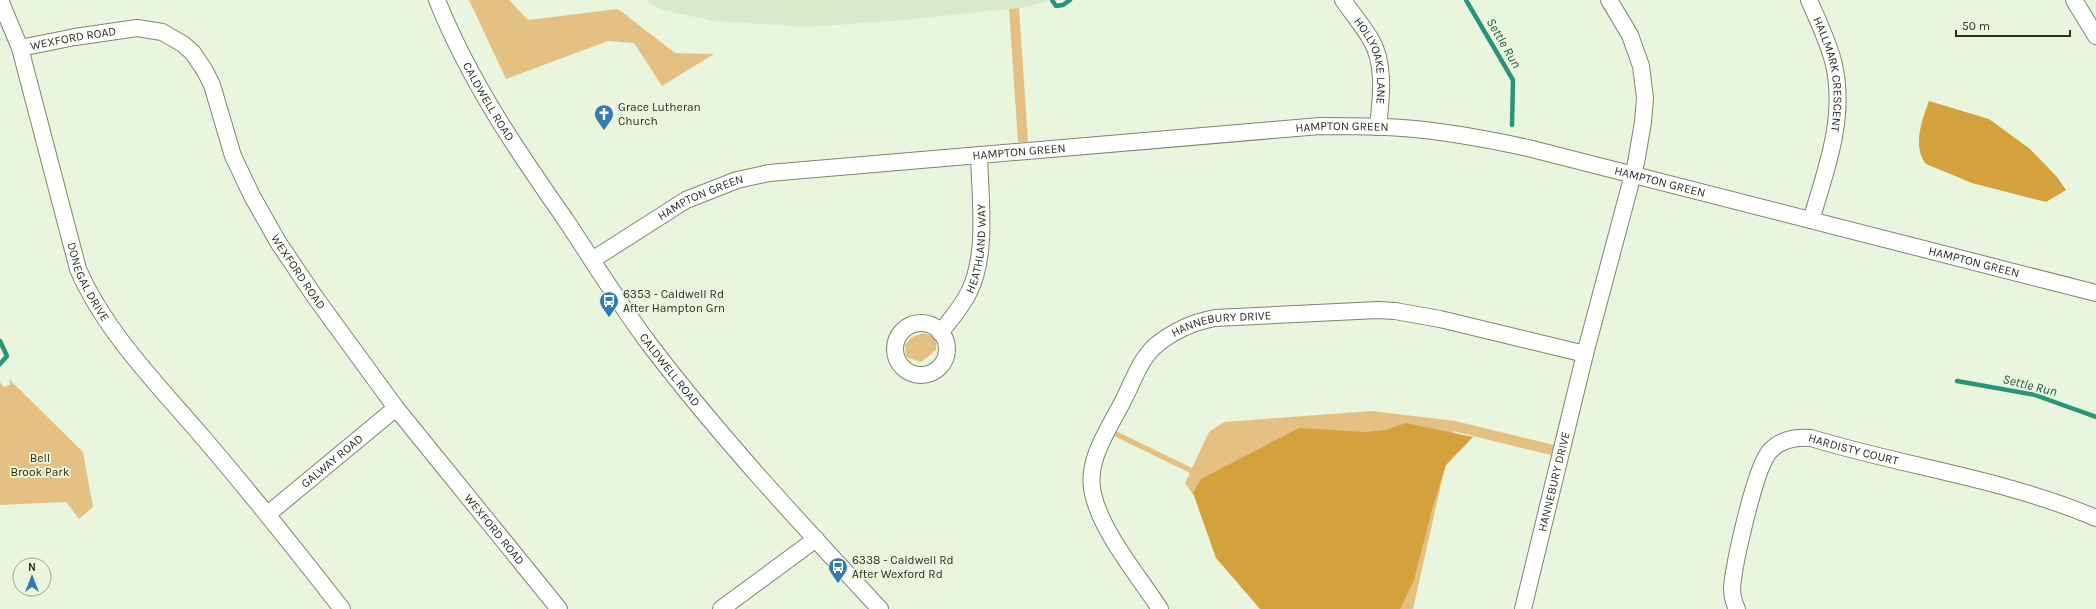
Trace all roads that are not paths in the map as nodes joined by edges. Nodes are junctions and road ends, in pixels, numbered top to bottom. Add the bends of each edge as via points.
1 (0, 0) edge
2 (437, 0) edge
3 (1343, 0) edge
4 (1609, 0) edge
5 (1810, 0) edge
6 (2076, 1) edge
7 (2096, 36) edge
8 (20, 48) junction
9 (1378, 127) junction
10 (979, 155) junction
11 (1633, 175) junction
12 (1811, 220) junction
13 (592, 260) junction
14 (2096, 293) edge
15 (940, 332) dead end
16 (1585, 354) junction
17 (396, 408) junction
18 (268, 514) junction
19 (2096, 518) edge
20 (816, 540) junction
21 (342, 609) edge
22 (559, 609) edge
23 (721, 609) edge
24 (880, 609) edge
25 (1160, 609) edge
26 (1523, 609) edge
27 (1737, 609) edge

1 - 8 street, DONEGAL DRIVE
2 - 13 street, CALDWELL ROAD via 458,50 480,91
3 - 9 street, HOLLYOAKE LANE via 1371,39 1376,54 1381,86
4 - 11 street via 1630,35 1644,81 1643,122
5 - 12 street, HALLMARK CRESCENT via 1832,56 1839,101 1836,128
6 - 7 street
8 - 17 street, WEXFORD ROAD via 137,28 162,32 183,44 200,62 209,78 233,156 278,242
8 - 18 street, DONEGAL DRIVE via 78,269 89,295 145,369
9 - 10 street, HAMPTON GREEN via 1320,126
9 - 11 street, HAMPTON GREEN via 1486,139
10 - 13 street, HAMPTON GREEN via 747,177 686,200
10 - 15 street, HEATHLAND WAY via 981,236 975,278 968,294
11 - 12 street, HAMPTON GREEN
11 - 16 street, HANNEBURY DRIVE
12 - 14 street, HAMPTON GREEN
13 - 20 street, CALDWELL ROAD via 650,344 717,427
16 - 25 street, HANNEBURY DRIVE via 1440,319 1378,310 1215,318 1197,322 1175,332 1155,347 1142,362 1099,448 1092,479 1092,493 1103,523
16 - 26 street, HANNEBURY DRIVE
17 - 18 street, GALWAY ROAD
17 - 22 street, WEXFORD ROAD
18 - 21 street, DONEGAL DRIVE
19 - 27 street, HARDISTY COURT via 2070,507 2000,486 1812,438 1792,439 1776,445 1761,465 1745,523 1733,582 1733,598
20 - 23 street
20 - 24 street, CALDWELL ROAD

